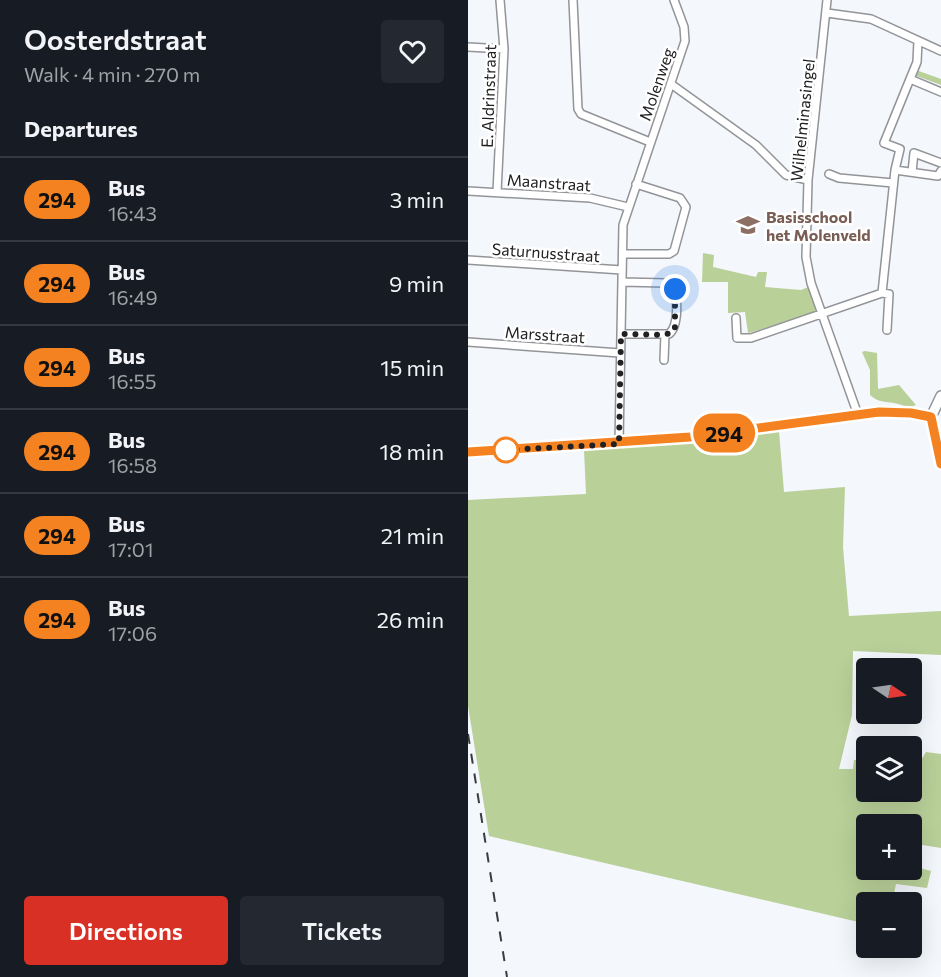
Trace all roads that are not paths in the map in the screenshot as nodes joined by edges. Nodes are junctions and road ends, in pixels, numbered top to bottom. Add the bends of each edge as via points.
1 (500, 0) edge
2 (573, 0) edge
3 (674, 0) edge
4 (827, 0) edge
5 (827, 13) junction
6 (918, 40) junction
7 (468, 47) edge
8 (504, 49) junction
9 (941, 51) edge
10 (910, 79) junction
11 (671, 84) junction
12 (941, 92) edge
13 (650, 142) junction
14 (941, 163) edge
15 (895, 170) junction
16 (941, 171) edge
17 (912, 172) junction
18 (829, 174) dead end
19 (808, 180) junction
20 (893, 183) junction
21 (636, 184) junction
22 (468, 191) edge
23 (497, 192) junction
24 (628, 207) junction
25 (622, 254) junction
26 (468, 260) edge
27 (622, 270) junction
28 (622, 282) junction
29 (882, 293) junction
30 (822, 314) junction
31 (735, 318) dead end
32 (887, 330) dead end
33 (621, 334) junction
34 (664, 335) junction
35 (468, 342) edge
36 (620, 353) junction
37 (664, 360) dead end
38 (941, 396) edge
39 (858, 415) junction
40 (931, 417) junction
41 (619, 444) junction
42 (468, 452) edge
43 (941, 464) edge

1 - 8 street, E. Aldrinstraat
2 - 13 street via 578,109 581,114
3 - 11 street, Molenweg via 686,34
4 - 5 street, Wilhelminasingel
5 - 6 street via 871,19
5 - 19 street, Wilhelminasingel
6 - 9 street
6 - 10 street via 917,62
7 - 8 street
8 - 23 street, E. Aldrinstraat
10 - 12 street
10 - 15 street via 884,142 900,149
11 - 13 street, Molenweg
11 - 19 street via 756,145 786,175
13 - 21 street, Molenweg
14 - 17 street via 914,153
15 - 17 street
15 - 20 street
16 - 17 street via 938,176
18 - 20 street
19 - 30 street, Wilhelminasingel via 806,257
20 - 29 street
21 - 24 street, Molenweg
21 - 25 street via 680,198 686,207 674,251
22 - 23 street, Maanstraat
23 - 24 street, Maanstraat via 590,198
24 - 25 street, Molenweg
25 - 27 street, Molenweg
26 - 27 street, Saturnusstraat
27 - 28 street, Molenweg
28 - 33 street, Molenweg
28 - 34 street via 673,285 675,327
29 - 30 street
29 - 32 street via 889,294
30 - 31 street via 751,338 736,338
30 - 39 street, Wilhelminasingel
33 - 34 street
33 - 36 street, Molenweg
34 - 37 street
35 - 36 street, Marsstraat
36 - 41 street, Molenweg
38 - 40 street
39 - 40 street via 894,411
39 - 41 street
40 - 43 street
41 - 42 street

